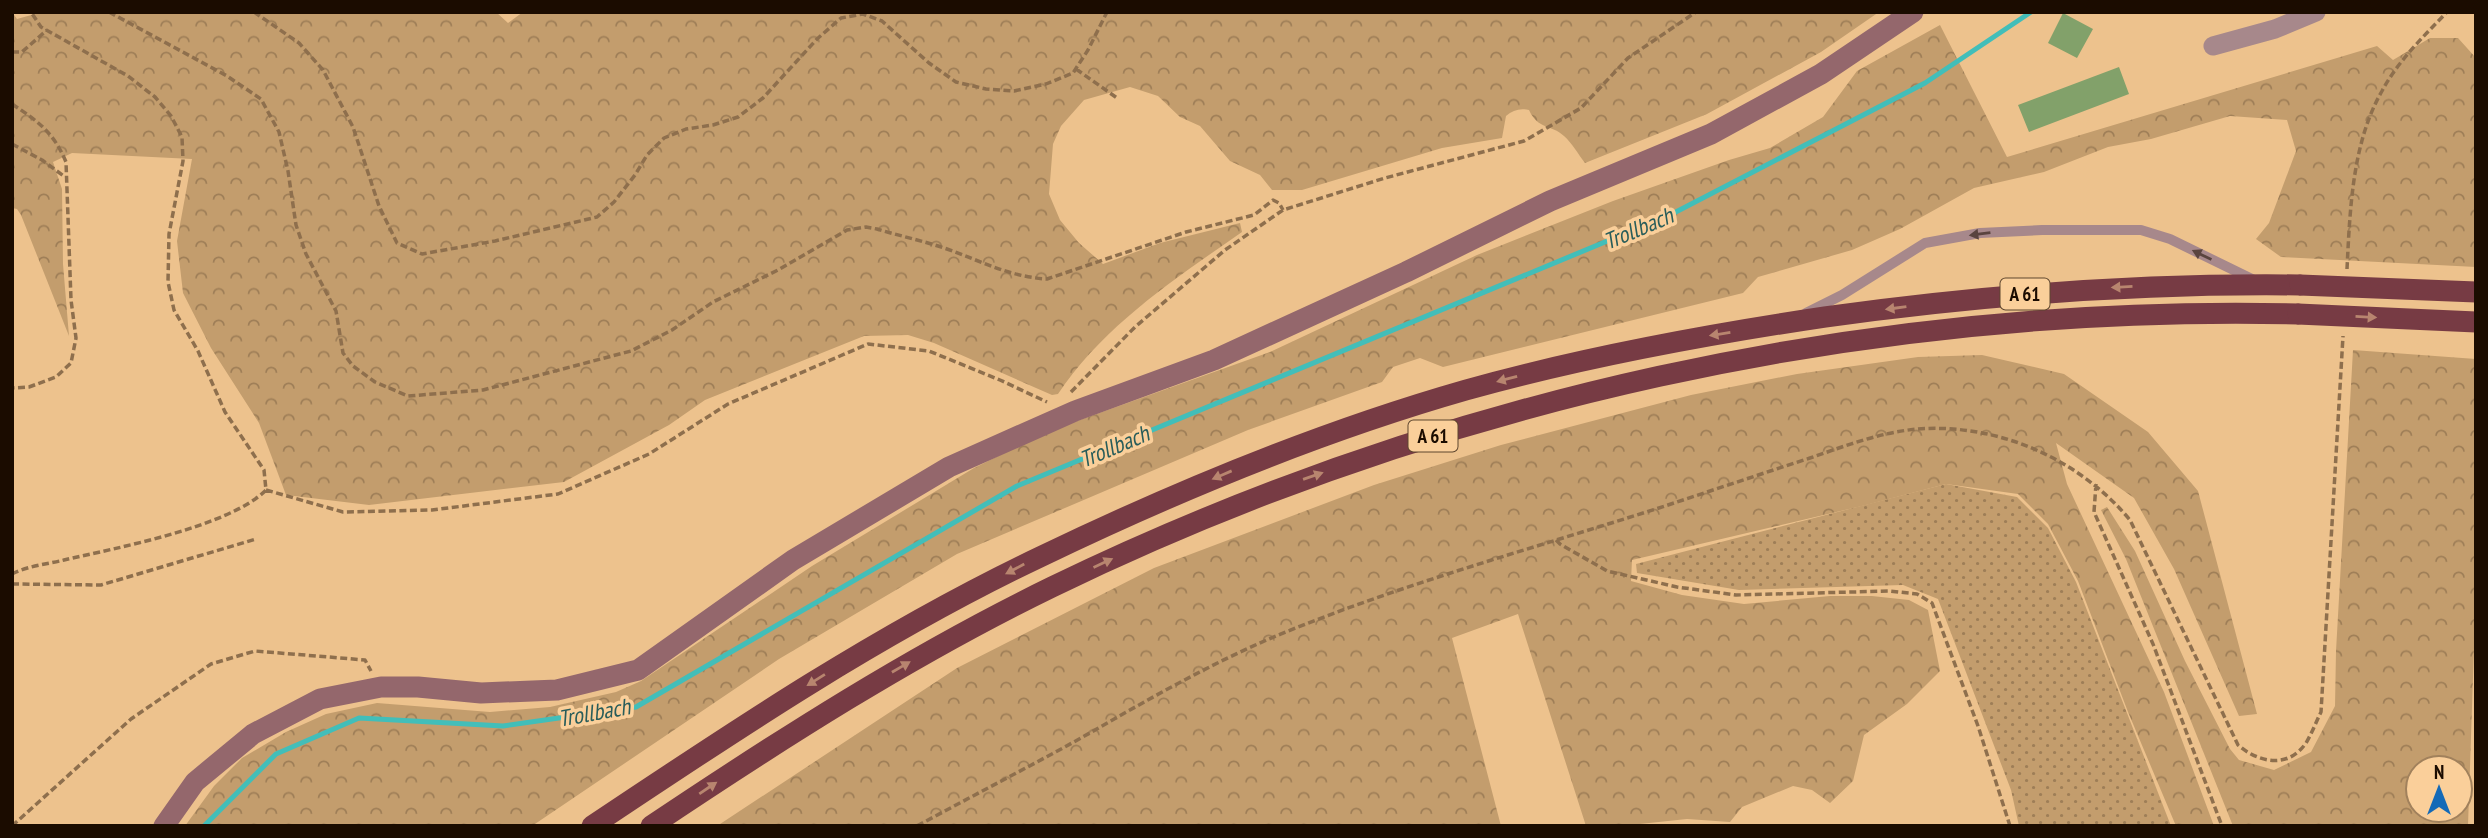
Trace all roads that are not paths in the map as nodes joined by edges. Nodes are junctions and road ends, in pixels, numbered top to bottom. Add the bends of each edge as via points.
1 (1913, 12) edge
2 (2316, 12) edge
3 (2213, 46) dead end
4 (2264, 285) junction
5 (2476, 292) edge
6 (2476, 322) edge
7 (1787, 323) junction
8 (163, 826) edge
9 (592, 826) edge
10 (651, 826) edge

1 - 8 street via 1821,74 1711,134 1550,201 1214,360 1069,400 793,560 638,670 557,690 481,693 381,687 320,699 253,734 195,782
2 - 3 street
4 - 5 highway, A 61, bridge
4 -> 7 highway, A 61 via 2056,291
4 -> 7 lane via 2170,239 2141,230 1980,233 1925,243
10 -> 6 highway, A 61, bridge via 834,706 1050,587 1266,493 1473,423 1683,370 1857,339 1945,329 2169,315 2298,314
7 -> 9 highway, A 61 via 1678,340 1547,369 1463,391 1252,462 1036,558 917,621 817,679

